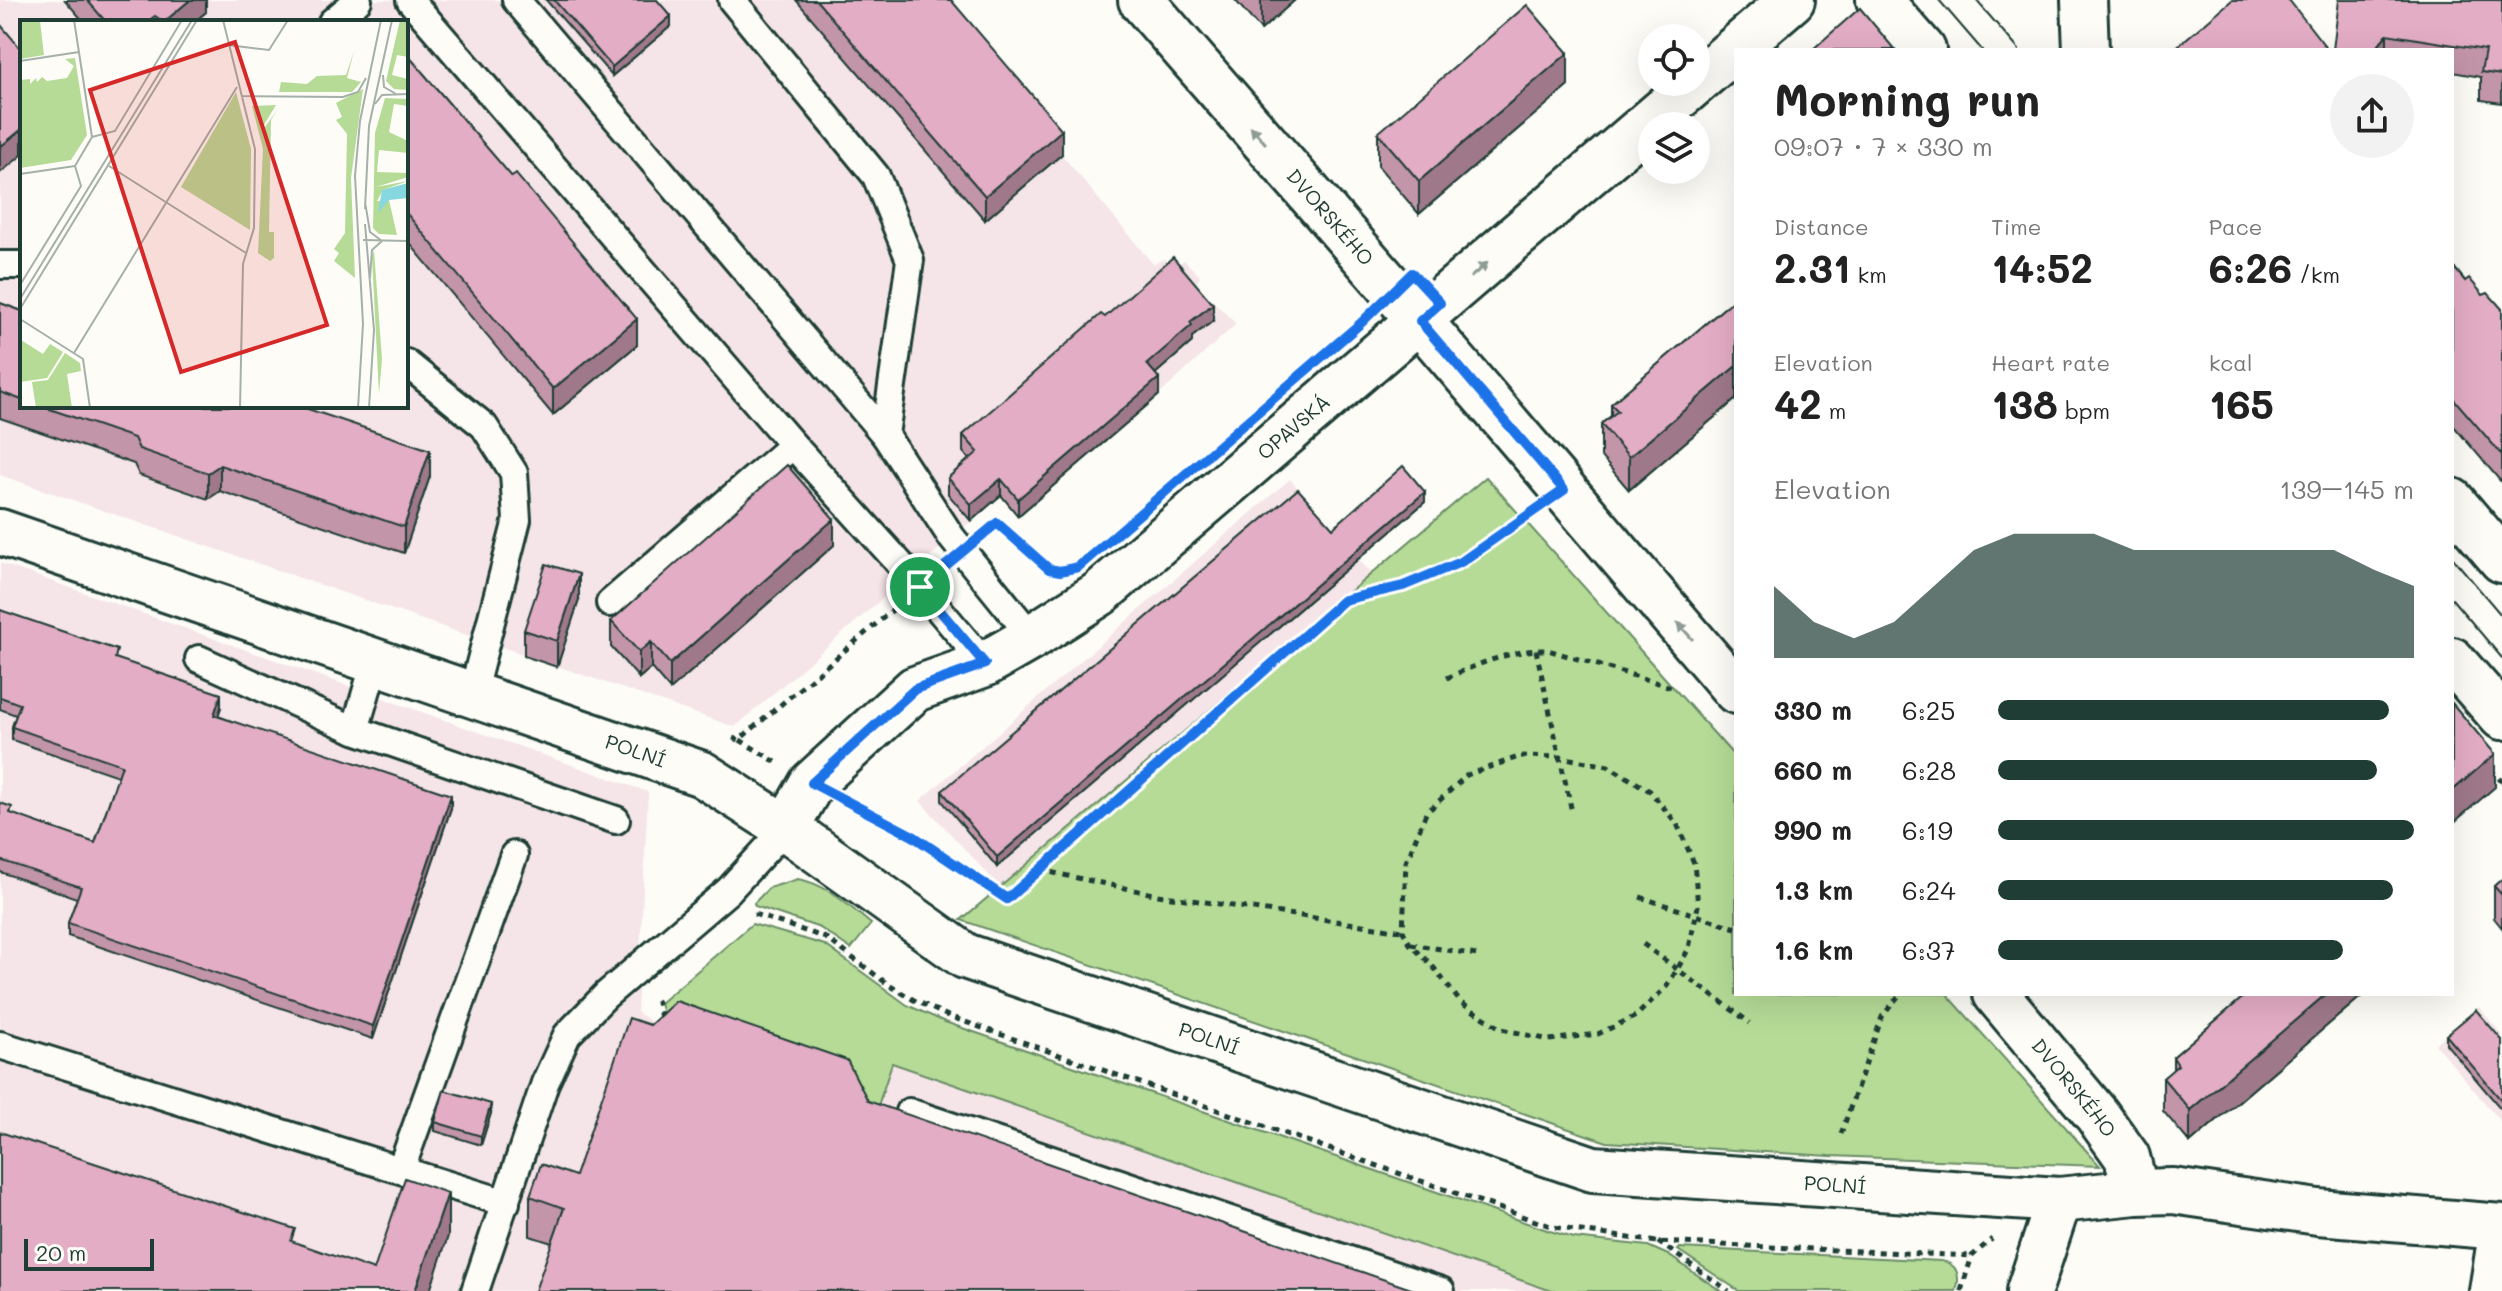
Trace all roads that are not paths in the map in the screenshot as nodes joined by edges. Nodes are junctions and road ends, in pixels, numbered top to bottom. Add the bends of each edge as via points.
1 (358, 0) edge
2 (410, 0) edge
3 (516, 0) edge
4 (732, 0) edge
5 (1141, 0) edge
6 (1792, 0) edge
7 (1879, 0) edge
8 (2084, 0) edge
9 (334, 20) edge
10 (1736, 48) edge
11 (1921, 48) edge
12 (2086, 48) edge
13 (1734, 50) edge
14 (20, 265) edge
15 (0, 266) edge
16 (1420, 321) junction
17 (408, 365) edge
18 (885, 435) junction
19 (793, 445) junction
20 (2454, 503) edge
21 (0, 532) edge
22 (2502, 560) edge
23 (610, 603) dead end
24 (1032, 637) junction
25 (199, 659) dead end
26 (375, 662) junction
27 (2454, 662) edge
28 (985, 664) junction
29 (1729, 683) edge
30 (472, 695) junction
31 (2502, 717) edge
32 (355, 730) junction
33 (616, 820) dead end
34 (786, 828) junction
35 (514, 855) dead end
36 (1998, 996) edge
37 (0, 1045) edge
38 (909, 1112) edge
39 (401, 1169) junction
40 (2136, 1192) junction
41 (2059, 1200) junction
42 (506, 1203) junction
43 (2502, 1228) edge
44 (475, 1291) edge
45 (1441, 1291) edge
46 (2029, 1291) edge
47 (2492, 1291) edge

1 - 9 lane
2 - 19 lane
3 - 18 lane
4 - 18 lane via 876,176 910,260
16 -> 5 street, DVORSKÉHO
10 -> 6 street, OPAVSKÁ
7 - 11 street
8 - 12 street
16 -> 13 street, OPAVSKÁ
14 - 15 lane
16 - 24 street, OPAVSKÁ via 1099,594
29 -> 16 street, DVORSKÉHO
17 - 30 lane via 484,426 514,473 517,520
18 - 24 lane via 963,552
19 - 23 lane
19 - 28 lane
20 - 22 street
21 - 26 street, POLNÍ
24 - 28 street, OPAVSKÁ
25 - 32 lane
26 - 30 street, POLNÍ
26 - 32 lane
27 - 31 street
28 - 34 street, OPAVSKÁ via 915,689 812,783
30 - 34 street, POLNÍ via 702,774
32 - 33 lane
34 - 41 street, POLNÍ via 965,956 1593,1169
34 - 42 lane via 728,891 567,1035 545,1083
35 - 39 lane
36 - 40 street, DVORSKÉHO via 2127,1157
37 - 39 lane
38 - 45 lane
39 - 42 lane
40 - 41 street, POLNÍ
40 - 43 street, POLNÍ via 2173,1191 2318,1212
41 - 46 street
42 - 44 lane
43 - 47 street, POLNÍ

